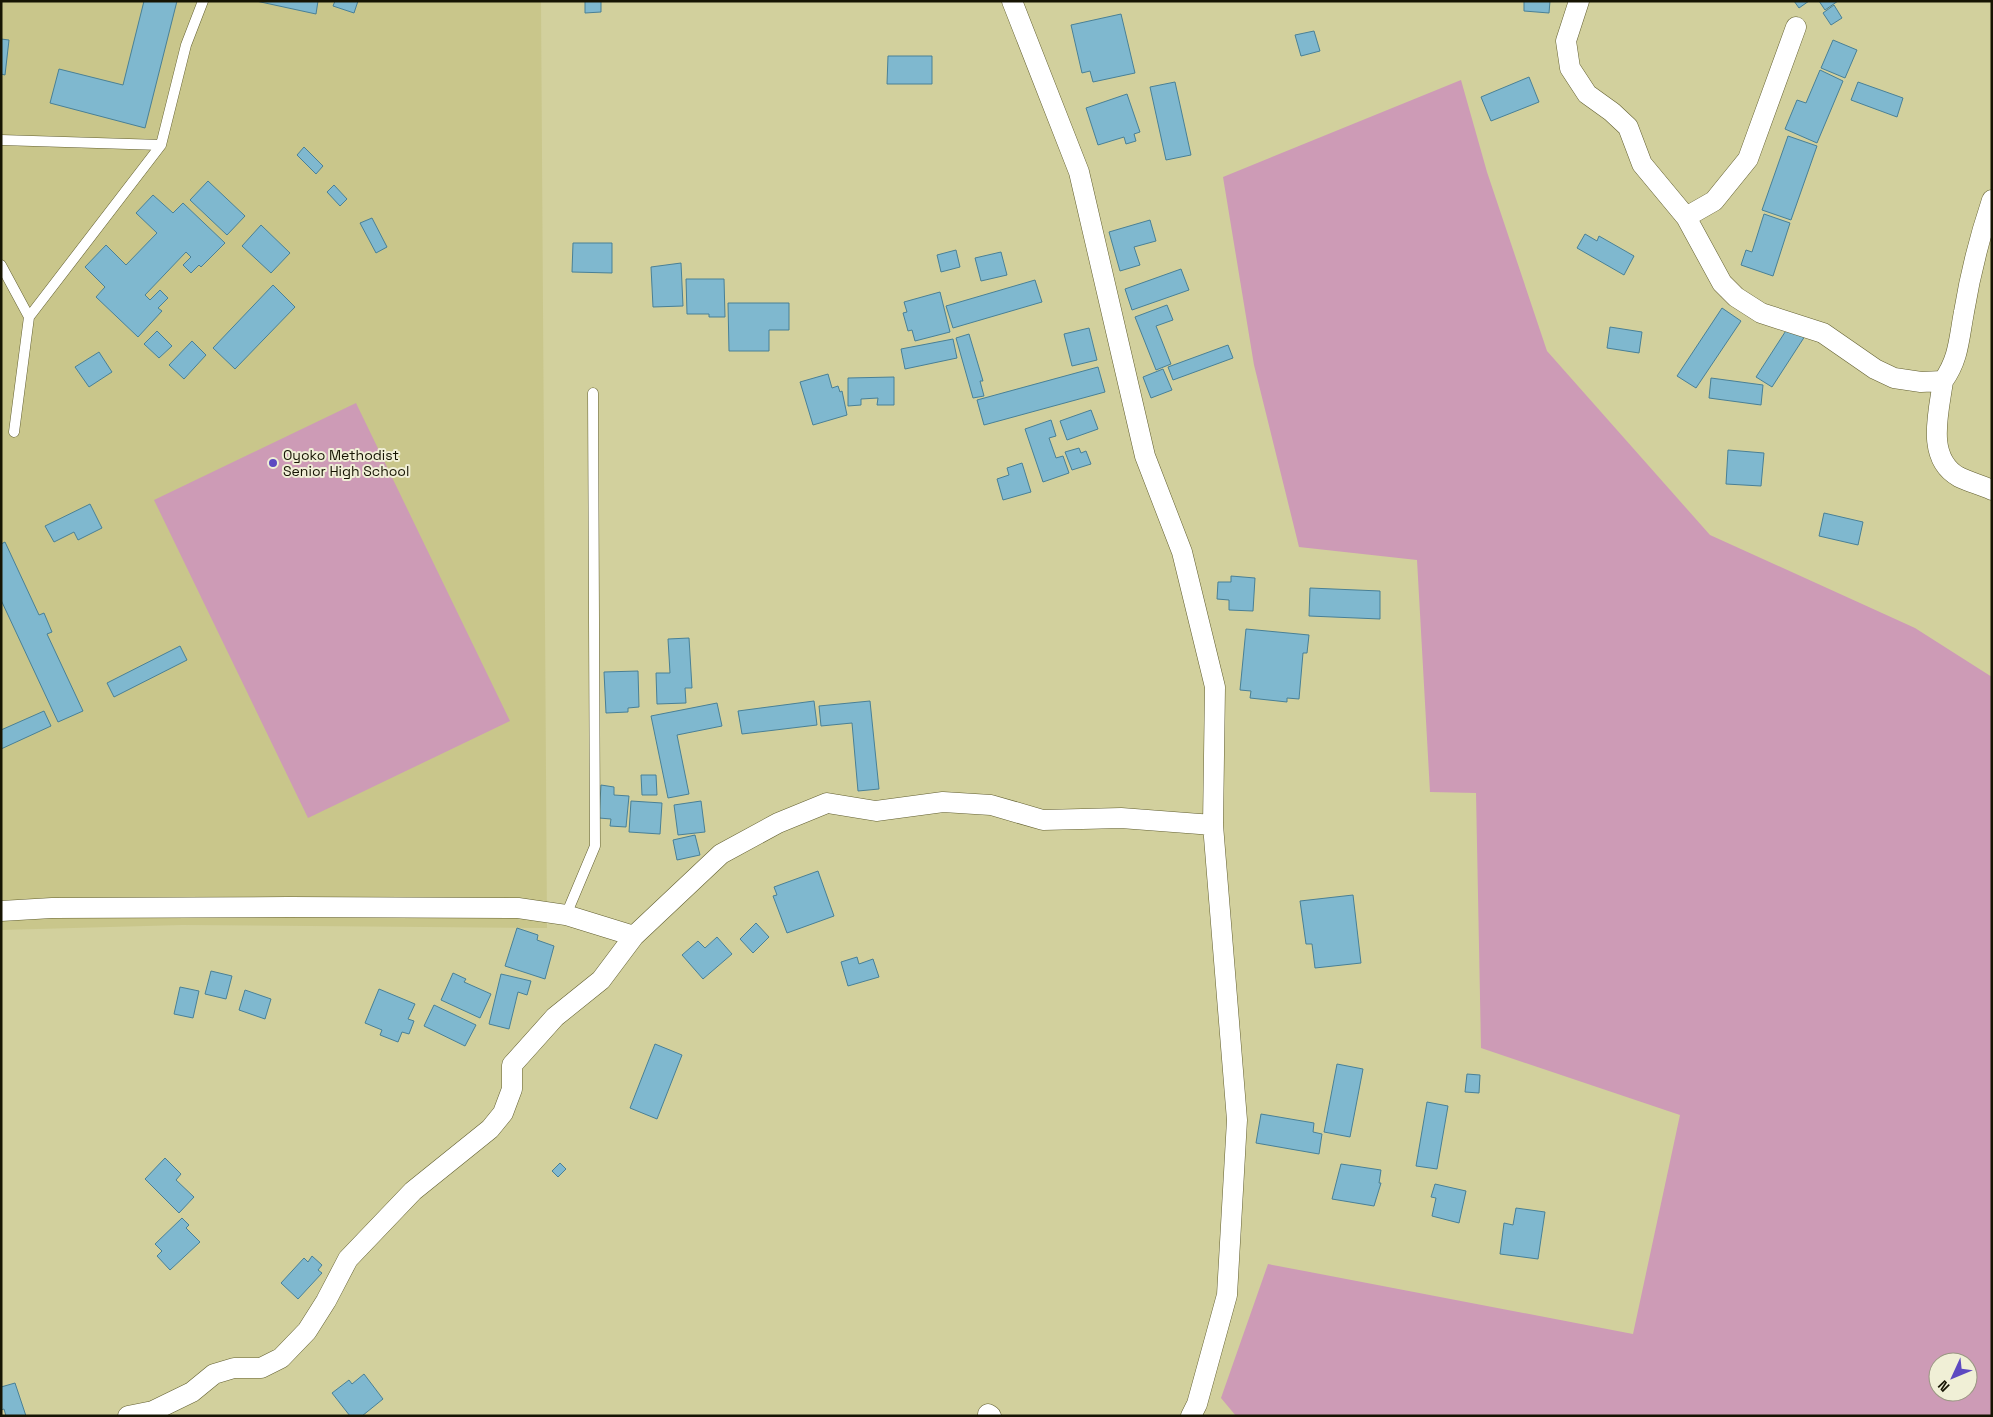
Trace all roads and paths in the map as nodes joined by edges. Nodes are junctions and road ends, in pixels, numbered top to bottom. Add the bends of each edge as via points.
1 (203, 1) edge
2 (1012, 1) edge
3 (1579, 1) edge
4 (1796, 27) dead end
5 (1, 140) edge
6 (161, 145) junction
7 (1992, 200) edge
8 (1686, 217) junction
9 (1, 265) edge
10 (29, 317) junction
11 (1943, 381) junction
12 (593, 394) dead end
13 (14, 432) dead end
14 (1992, 490) edge
15 (1213, 825) junction
16 (1, 911) edge
17 (566, 915) junction
18 (634, 936) junction
19 (1199, 1412) edge
20 (128, 1416) edge

1 - 6 lane via 186,45
2 - 15 street via 1079,172 1145,456 1182,552 1215,688
3 - 8 street via 1566,40 1570,68 1587,94 1628,127 1642,164
4 - 8 street via 1748,159 1714,201
5 - 6 lane
6 - 10 lane
7 - 11 street via 1964,312 1958,351
8 - 11 street via 1722,283 1736,297 1761,313 1823,333 1875,369 1894,378
9 - 10 lane
10 - 13 lane
11 - 14 street via 1936,441 1942,461 1958,476
12 - 17 lane via 595,846
15 - 18 street via 1121,818 1043,820 991,805 943,802 876,811 827,803 778,823 721,854
15 - 19 street via 1238,1120 1227,1295
16 - 17 street via 52,908 518,908
17 - 18 street
18 - 20 street via 601,980 555,1017 512,1065 512,1089 503,1113 483,1134 413,1190 348,1259 307,1331 281,1358 261,1368 234,1368 214,1374 192,1392 153,1411

